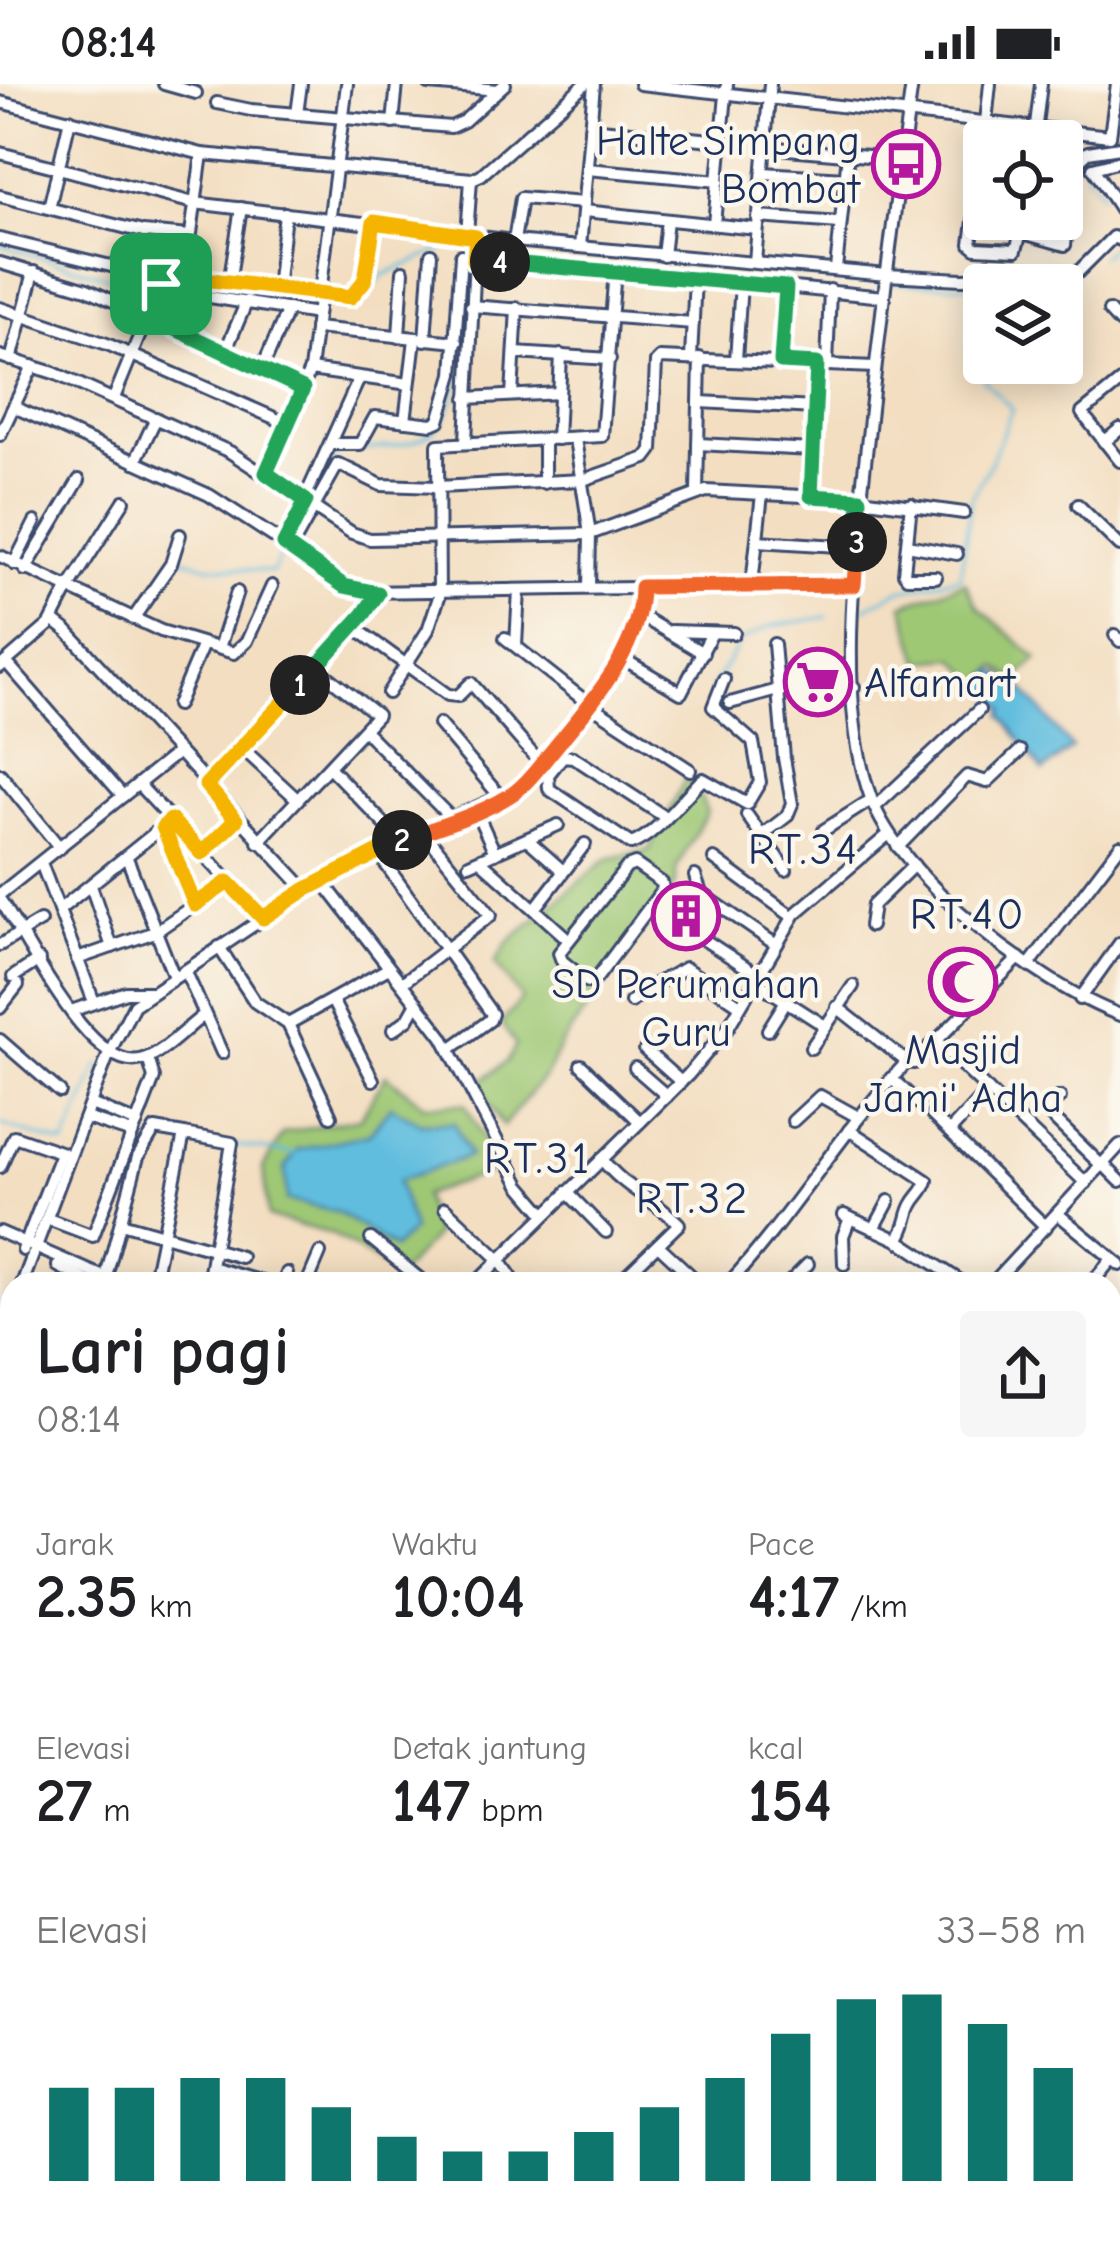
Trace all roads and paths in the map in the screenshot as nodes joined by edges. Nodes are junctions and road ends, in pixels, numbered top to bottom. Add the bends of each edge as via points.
1 (164, 84) edge
2 (302, 84) edge
3 (347, 84) edge
4 (397, 84) edge
5 (429, 84) edge
6 (590, 84) edge
7 (640, 84) edge
8 (912, 84) edge
9 (991, 84) edge
10 (1042, 84) edge
11 (1114, 84) edge
12 (180, 86) edge
13 (502, 87) edge
14 (727, 88) edge
15 (769, 91) edge
16 (196, 93) dead end
17 (0, 102) edge
18 (218, 103) dead end
19 (908, 111) junction
20 (297, 114) junction
21 (342, 118) junction
22 (70, 119) junction
23 (978, 120) edge
24 (986, 120) edge
25 (1037, 120) edge
26 (393, 123) junction
27 (590, 128) junction
28 (1083, 140) edge
29 (722, 141) junction
30 (1113, 144) edge
31 (765, 147) junction
32 (0, 153) edge
33 (202, 154) junction
34 (848, 154) junction
35 (1083, 157) edge
36 (902, 159) junction
37 (1120, 160) edge
38 (336, 167) junction
39 (60, 169) junction
40 (587, 170) junction
41 (763, 173) junction
42 (471, 178) junction
43 (845, 178) junction
44 (719, 182) junction
45 (0, 196) edge
46 (194, 203) junction
47 (584, 207) junction
48 (49, 208) junction
49 (241, 208) junction
50 (1120, 209) edge
51 (285, 213) junction
52 (330, 217) junction
53 (668, 220) junction
54 (374, 222) junction
55 (758, 223) junction
56 (840, 223) junction
57 (714, 224) junction
58 (190, 236) junction
59 (1118, 238) edge
60 (0, 239) edge
61 (972, 240) edge
62 (1020, 240) edge
63 (514, 241) junction
64 (580, 247) junction
65 (469, 250) junction
66 (431, 254) dead end
67 (663, 256) junction
68 (754, 262) junction
69 (0, 263) edge
70 (836, 269) junction
71 (615, 270) junction
72 (403, 271) dead end
73 (34, 272) junction
74 (886, 276) junction
75 (185, 277) junction
76 (695, 278) junction
77 (161, 282) junction
78 (230, 283) junction
79 (741, 283) junction
80 (786, 287) junction
81 (277, 290) junction
82 (830, 290) junction
83 (885, 295) junction
84 (204, 296) junction
85 (248, 301) junction
86 (471, 305) junction
87 (0, 308) edge
88 (517, 308) junction
89 (288, 309) junction
90 (318, 309) junction
91 (1109, 311) dead end
92 (22, 314) junction
93 (148, 316) junction
94 (612, 316) junction
95 (1120, 322) edge
96 (693, 323) junction
97 (187, 335) junction
98 (399, 337) junction
99 (420, 339) junction
100 (457, 342) junction
101 (225, 352) junction
102 (515, 352) junction
103 (132, 354) junction
104 (561, 355) junction
105 (6, 358) edge
106 (696, 358) junction
107 (610, 359) junction
108 (736, 360) junction
109 (781, 362) junction
110 (822, 364) junction
111 (33, 366) junction
112 (875, 367) junction
113 (262, 369) junction
114 (310, 370) junction
115 (460, 374) junction
116 (358, 379) junction
117 (1120, 382) edge
118 (409, 384) junction
119 (303, 389) junction
120 (560, 393) junction
121 (512, 395) junction
122 (113, 398) junction
123 (467, 398) junction
124 (700, 403) junction
125 (14, 407) junction
126 (815, 408) junction
127 (156, 418) junction
128 (405, 421) junction
129 (288, 424) junction
130 (1, 429) edge
131 (1120, 429) edge
132 (575, 439) junction
133 (551, 440) junction
134 (466, 442) junction
135 (1104, 442) junction
136 (330, 444) junction
137 (698, 444) junction
138 (813, 450) junction
139 (1120, 461) edge
140 (135, 462) junction
141 (266, 473) junction
142 (79, 480) dead end
143 (583, 480) junction
144 (544, 483) junction
145 (437, 487) junction
146 (697, 492) junction
147 (762, 494) junction
148 (811, 496) junction
149 (860, 499) junction
150 (124, 501) dead end
151 (310, 504) junction
152 (911, 504) junction
153 (1078, 505) dead end
154 (964, 513) dead end
155 (34, 522) dead end
156 (590, 534) junction
157 (180, 535) dead end
158 (437, 538) junction
159 (757, 542) junction
160 (907, 545) junction
161 (288, 546) junction
162 (1120, 546) edge
163 (856, 547) junction
164 (957, 554) dead end
165 (0, 556) edge
166 (20, 567) junction
167 (936, 577) dead end
168 (752, 584) junction
169 (854, 585) junction
170 (272, 586) dead end
171 (641, 587) junction
172 (589, 588) junction
173 (68, 589) junction
174 (519, 590) junction
175 (237, 592) dead end
176 (440, 592) junction
177 (378, 593) junction
178 (639, 615) junction
179 (133, 619) junction
180 (53, 620) junction
181 (354, 627) junction
182 (664, 631) junction
183 (712, 633) junction
184 (734, 633) dead end
185 (203, 644) junction
186 (775, 644) dead end
187 (219, 648) junction
188 (703, 653) junction
189 (620, 657) junction
190 (3, 664) edge
191 (405, 666) junction
192 (316, 668) junction
193 (854, 687) junction
194 (778, 690) junction
195 (388, 693) dead end
196 (730, 703) junction
197 (590, 704) junction
198 (177, 706) dead end
199 (979, 710) dead end
200 (439, 724) dead end
201 (735, 725) junction
202 (365, 731) junction
203 (242, 748) junction
204 (1020, 751) dead end
205 (177, 753) junction
206 (542, 764) junction
207 (329, 767) junction
208 (690, 770) dead end
209 (0, 774) edge
210 (138, 784) junction
211 (206, 785) junction
212 (123, 796) junction
213 (502, 799) junction
214 (297, 800) junction
215 (873, 804) junction
216 (476, 811) junction
217 (747, 815) dead end
218 (665, 817) junction
219 (236, 820) junction
220 (453, 820) junction
221 (167, 824) junction
222 (558, 825) dead end
223 (824, 830) dead end
224 (424, 832) junction
225 (889, 834) junction
226 (761, 836) junction
227 (527, 839) junction
228 (401, 841) junction
229 (258, 842) junction
230 (585, 844) dead end
231 (898, 847) junction
232 (60, 848) junction
233 (1119, 851) edge
234 (202, 853) junction
235 (377, 853) junction
236 (495, 853) junction
237 (127, 858) junction
238 (714, 859) dead end
239 (41, 863) junction
240 (914, 865) junction
241 (785, 870) dead end
242 (563, 871) junction
243 (695, 876) dead end
244 (228, 882) junction
245 (323, 882) junction
246 (91, 886) junction
247 (305, 890) junction
248 (0, 897) edge
249 (195, 905) junction
250 (535, 909) junction
251 (59, 910) junction
252 (662, 912) dead end
253 (793, 917) junction
254 (263, 918) junction
255 (40, 922) dead end
256 (870, 926) dead end
257 (22, 931) junction
258 (155, 932) junction
259 (569, 940) junction
260 (1120, 943) edge
261 (775, 944) junction
262 (0, 945) edge
263 (112, 947) junction
264 (219, 947) junction
265 (446, 952) junction
266 (39, 959) junction
267 (77, 959) junction
268 (1024, 962) junction
269 (389, 968) junction
270 (179, 974) junction
271 (761, 981) junction
272 (402, 983) junction
273 (853, 986) dead end
274 (152, 992) junction
275 (1080, 999) junction
276 (332, 1000) junction
277 (786, 1001) junction
278 (94, 1002) junction
279 (631, 1003) dead end
280 (417, 1004) junction
281 (740, 1005) junction
282 (837, 1007) junction
283 (0, 1008) edge
284 (71, 1011) junction
285 (204, 1015) junction
286 (1120, 1016) edge
287 (287, 1024) junction
288 (825, 1026) junction
289 (393, 1030) dead end
290 (768, 1030) dead end
291 (179, 1033) junction
292 (212, 1033) junction
293 (0, 1040) edge
294 (936, 1041) junction
295 (812, 1048) dead end
296 (450, 1049) junction
297 (645, 1049) dead end
298 (109, 1053) junction
299 (222, 1053) dead end
300 (148, 1058) junction
301 (907, 1062) junction
302 (581, 1065) dead end
303 (635, 1069) dead end
304 (891, 1078) junction
305 (373, 1080) dead end
306 (681, 1082) junction
307 (988, 1090) junction
308 (60, 1092) dead end
309 (667, 1096) junction
310 (1060, 1097) dead end
311 (918, 1103) dead end
312 (89, 1111) junction
313 (932, 1115) dead end
314 (331, 1116) dead end
315 (858, 1117) junction
316 (793, 1120) dead end
317 (640, 1122) junction
318 (135, 1128) junction
319 (849, 1130) junction
320 (950, 1131) junction
321 (183, 1137) junction
322 (1120, 1145) edge
323 (67, 1154) junction
324 (602, 1159) junction
325 (1102, 1165) junction
326 (0, 1167) edge
327 (1120, 1181) edge
328 (1086, 1183) junction
329 (567, 1192) junction
330 (889, 1201) dead end
331 (445, 1208) dead end
332 (544, 1213) junction
333 (1058, 1214) junction
334 (47, 1219) junction
335 (121, 1222) junction
336 (1046, 1227) junction
337 (874, 1229) junction
338 (606, 1232) dead end
339 (162, 1235) junction
340 (0, 1236) edge
341 (371, 1239) dead end
342 (898, 1240) junction
343 (658, 1245) junction
344 (29, 1250) junction
345 (214, 1250) junction
346 (320, 1253) dead end
347 (241, 1257) dead end
348 (499, 1259) junction
349 (1116, 1262) edge
350 (808, 1264) dead end
351 (844, 1264) dead end
352 (211, 1267) junction
353 (24, 1272) edge
354 (70, 1272) edge
355 (83, 1272) edge
356 (107, 1272) edge
357 (155, 1272) edge
358 (210, 1272) edge
359 (228, 1272) edge
360 (312, 1272) edge
361 (403, 1272) edge
362 (487, 1272) edge
363 (508, 1272) edge
364 (630, 1272) edge
365 (687, 1272) edge
366 (739, 1272) edge
367 (800, 1272) edge
368 (947, 1272) edge
369 (1003, 1272) edge

1 - 12 street
2 - 20 street
3 - 21 street
4 - 26 street
5 - 13 street
6 - 27 street
6 - 42 street
7 - 14 street
8 - 19 street
9 - 24 street
10 - 25 street
11 - 30 street
12 - 16 street
13 - 26 street via 457,126
14 - 15 street
14 - 29 street
15 - 19 street
15 - 31 street
17 - 22 street
18 - 20 street
19 - 23 street
19 - 36 street
20 - 21 street
21 - 26 street
21 - 38 street
22 - 33 street
22 - 39 street
27 - 29 street
27 - 40 street
28 - 30 street
29 - 44 street
30 - 35 street
31 - 34 street
31 - 41 street
32 - 39 street
33 - 38 street
33 - 46 street
34 - 36 street
34 - 43 street
36 - 74 street
37 - 50 street via 1093,168
38 - 42 street
38 - 52 street
39 - 46 street
39 - 48 street
40 - 44 street
40 - 47 street
41 - 43 street
41 - 55 street
42 - 65 street
43 - 56 street
44 - 57 street
45 - 48 street
46 - 49 street
46 - 58 street
47 - 53 street
47 - 63 street via 520,199
47 - 64 street
48 - 58 street
49 - 51 street
49 - 78 street
51 - 52 street
51 - 81 street
52 - 54 street
52 - 90 street
53 - 57 street
53 - 67 street
54 - 65 street
54 - 90 street via 359,291
55 - 56 street
55 - 57 street
55 - 68 street
56 - 70 street
58 - 75 street
59 - 74 street via 1068,275
60 - 77 street
61 - 62 street via 976,248 1016,250
63 - 64 street
63 - 65 street
64 - 67 street
65 - 71 street
65 - 86 street
65 - 100 street
66 - 99 street
67 - 68 street
68 - 70 street
69 - 73 street
70 - 74 street
71 - 76 street
71 - 94 street
72 - 98 street
73 - 92 street
73 - 93 street
74 - 83 street
75 - 77 street
75 - 78 street
76 - 79 street
76 - 96 street
77 - 84 street
77 - 93 street
78 - 81 street
79 - 80 street
79 - 108 street
80 - 82 street
80 - 109 street
81 - 90 street
82 - 83 street
82 - 110 street
83 - 112 street
84 - 85 street
84 - 97 street
85 - 89 street
85 - 101 street
86 - 88 street
86 - 115 street
87 - 92 street
88 - 94 street
88 - 102 street
89 - 90 street
89 - 113 street
90 - 98 street
90 - 114 street
91 - 95 street
92 - 103 street
92 - 105 street
93 - 97 street
93 - 103 street
94 - 96 street
94 - 107 street
96 - 106 street
97 - 101 street
98 - 99 street
99 - 100 street
99 - 118 street
100 - 115 street
101 - 113 street
102 - 104 street
102 - 121 street
103 - 122 street
103 - 129 street
104 - 107 street
104 - 120 street
105 - 111 street
106 - 108 street
106 - 124 street
106 - 143 street via 656,361 649,456
107 - 132 street via 603,434
108 - 109 street
109 - 110 street
110 - 112 street
110 - 126 street
111 - 122 street
111 - 125 street
112 - 149 street
113 - 119 street
114 - 116 street
114 - 119 street
115 - 123 street
115 - 128 street via 437,422
116 - 118 street
116 - 136 street
117 - 135 street via 1082,413
118 - 128 street
119 - 129 street
120 - 121 street
120 - 133 street
121 - 123 street
122 - 127 street
123 - 134 street
124 - 126 street
124 - 137 street
125 - 130 street
125 - 140 street
126 - 138 street
127 - 140 street
127 - 141 street
128 - 136 street via 375,418 360,444
129 - 141 street
131 - 135 street
132 - 133 street
132 - 143 street
133 - 134 street
133 - 144 street
134 - 145 street via 438,445
135 - 139 street
136 - 151 street
137 - 138 street
137 - 146 street
138 - 148 street
140 - 161 street via 209,495
141 - 151 street
142 - 166 street
143 - 144 street
143 - 156 street
144 - 145 street
145 - 151 street via 381,484 338,464
145 - 158 street
146 - 147 street
146 - 156 street
147 - 148 street
147 - 159 street
148 - 149 street
149 - 152 street
149 - 163 street
150 - 173 street
151 - 158 street via 363,538
151 - 161 street
152 - 154 street
152 - 160 street
153 - 162 street
155 - 166 street
156 - 158 street
156 - 172 street
157 - 179 street
158 - 176 street
159 - 163 street
159 - 168 street
160 - 164 street
160 - 167 street via 906,576
161 - 177 street via 351,590
163 - 169 street
165 - 166 street
166 - 173 street
168 - 169 street
168 - 171 street
169 - 193 street
170 - 187 street via 243,646
171 - 172 street
171 - 178 street
172 - 174 street
173 - 179 street
173 - 180 street
174 - 176 street
174 - 197 street via 510,642
175 - 187 street
176 - 177 street
176 - 191 street
177 - 181 street
178 - 182 street
178 - 189 street
179 - 185 street
180 - 190 street
180 - 205 street
181 - 191 street
181 - 192 street
182 - 183 street
182 - 188 street
183 - 184 street
183 - 188 street
185 - 187 street
185 - 198 street
186 - 194 street
188 - 189 street via 679,693
189 - 197 street
190 - 212 street
191 - 195 street
191 - 206 street via 452,697 471,683
192 - 202 street via 377,715
192 - 203 street
193 - 194 street
193 - 215 street
194 - 196 street
194 - 226 street via 792,805
196 - 201 street
196 - 201 street via 724,679 713,707
197 - 206 street
197 - 208 street
199 - 215 street
200 - 213 street
201 - 218 street via 753,742 759,787 749,802 703,779
202 - 207 street
202 - 220 street
203 - 211 street
203 - 214 street
204 - 231 street via 990,781 968,776
205 - 210 street
205 - 211 street
206 - 213 street
207 - 214 street
207 - 228 street
209 - 232 street
210 - 212 street
210 - 221 street
211 - 219 street
212 - 232 street
213 - 216 street
214 - 229 street
215 - 223 street
215 - 225 street
216 - 220 street
216 - 236 street
217 - 226 street
218 - 218 street via 573,757 563,756 548,775 549,789 629,843
219 - 229 street
219 - 234 street
220 - 224 street
221 - 234 street
221 - 237 street
221 - 249 street
222 - 227 street
224 - 228 street
224 - 265 street via 491,912
225 - 231 street
225 - 253 street
226 - 241 street
227 - 236 street
227 - 242 street
228 - 235 street
229 - 247 street
230 - 242 street
231 - 240 street
232 - 239 street
233 - 268 street
234 - 244 street
235 - 245 street
235 - 265 street
236 - 250 street via 475,862
237 - 246 street
237 - 258 street
238 - 253 street
239 - 248 street
239 - 251 street
240 - 256 street via 873,905
240 - 268 street
242 - 250 street
243 - 261 street via 701,893
244 - 249 street
244 - 254 street
245 - 247 street
245 - 269 street
246 - 251 street
246 - 263 street
247 - 254 street
248 - 257 street
249 - 258 street
250 - 259 street
251 - 267 street
252 - 271 street
253 - 261 street
254 - 264 street
255 - 257 street
257 - 262 street
257 - 266 street
258 - 263 street
258 - 270 street
259 - 259 street via 630,864 663,884 592,982 560,960
260 - 275 street
261 - 271 street
263 - 267 street
264 - 270 street
264 - 287 street via 255,1002
265 - 272 street
265 - 296 street via 492,1015
266 - 283 street
266 - 284 street
267 - 278 street
268 - 275 street
268 - 294 street
269 - 272 street
269 - 276 street
270 - 274 street
270 - 285 street
271 - 277 street
271 - 281 street
272 - 280 street
273 - 282 street
274 - 278 street
274 - 298 street via 130,1008
275 - 286 street
276 - 287 street
276 - 305 street
277 - 288 street
277 - 290 street
278 - 284 street
279 - 281 street via 685,968
280 - 289 street
280 - 296 street
281 - 306 street
282 - 288 street
282 - 301 street
284 - 298 street
285 - 291 street
285 - 292 street
287 - 314 street
288 - 295 street
291 - 292 street
291 - 300 street
292 - 299 street
293 - 308 street
294 - 301 street
294 - 307 street
296 - 332 street via 520,1185
297 - 306 street
298 - 300 street
298 - 312 street
300 - 318 street via 154,1078
301 - 304 street
302 - 317 street
303 - 309 street
304 - 311 street
304 - 315 street
306 - 309 street
307 - 320 street
307 - 328 street
309 - 317 street
310 - 325 street via 1050,1114
312 - 318 street
312 - 323 street
313 - 320 street
315 - 316 street via 820,1096
315 - 319 street
317 - 324 street
318 - 334 street via 93,1236
319 - 342 street via 927,1181
319 - 366 street
320 - 336 street
321 - 335 street via 157,1129 151,1135
321 - 339 street
321 - 345 street via 231,1146
322 - 325 street
323 - 326 street via 14,1136
323 - 334 street
323 - 344 street
324 - 329 street
324 - 343 street via 680,1224
325 - 327 street
325 - 328 street
328 - 333 street
329 - 332 street
329 - 338 street
330 - 337 street
331 - 348 street
332 - 348 street
333 - 336 street
333 - 349 street
334 - 344 street
335 - 339 street
335 - 356 street
336 - 369 street
337 - 342 street
337 - 351 street via 847,1217
339 - 345 street
339 - 357 street
340 - 344 street
341 - 361 street
342 - 368 street
343 - 364 street
343 - 365 street
344 - 353 street
344 - 354 street
344 - 355 street
345 - 347 street
345 - 352 street
346 - 360 street
348 - 362 street
348 - 363 street
350 - 367 street
352 - 358 street
352 - 359 street

